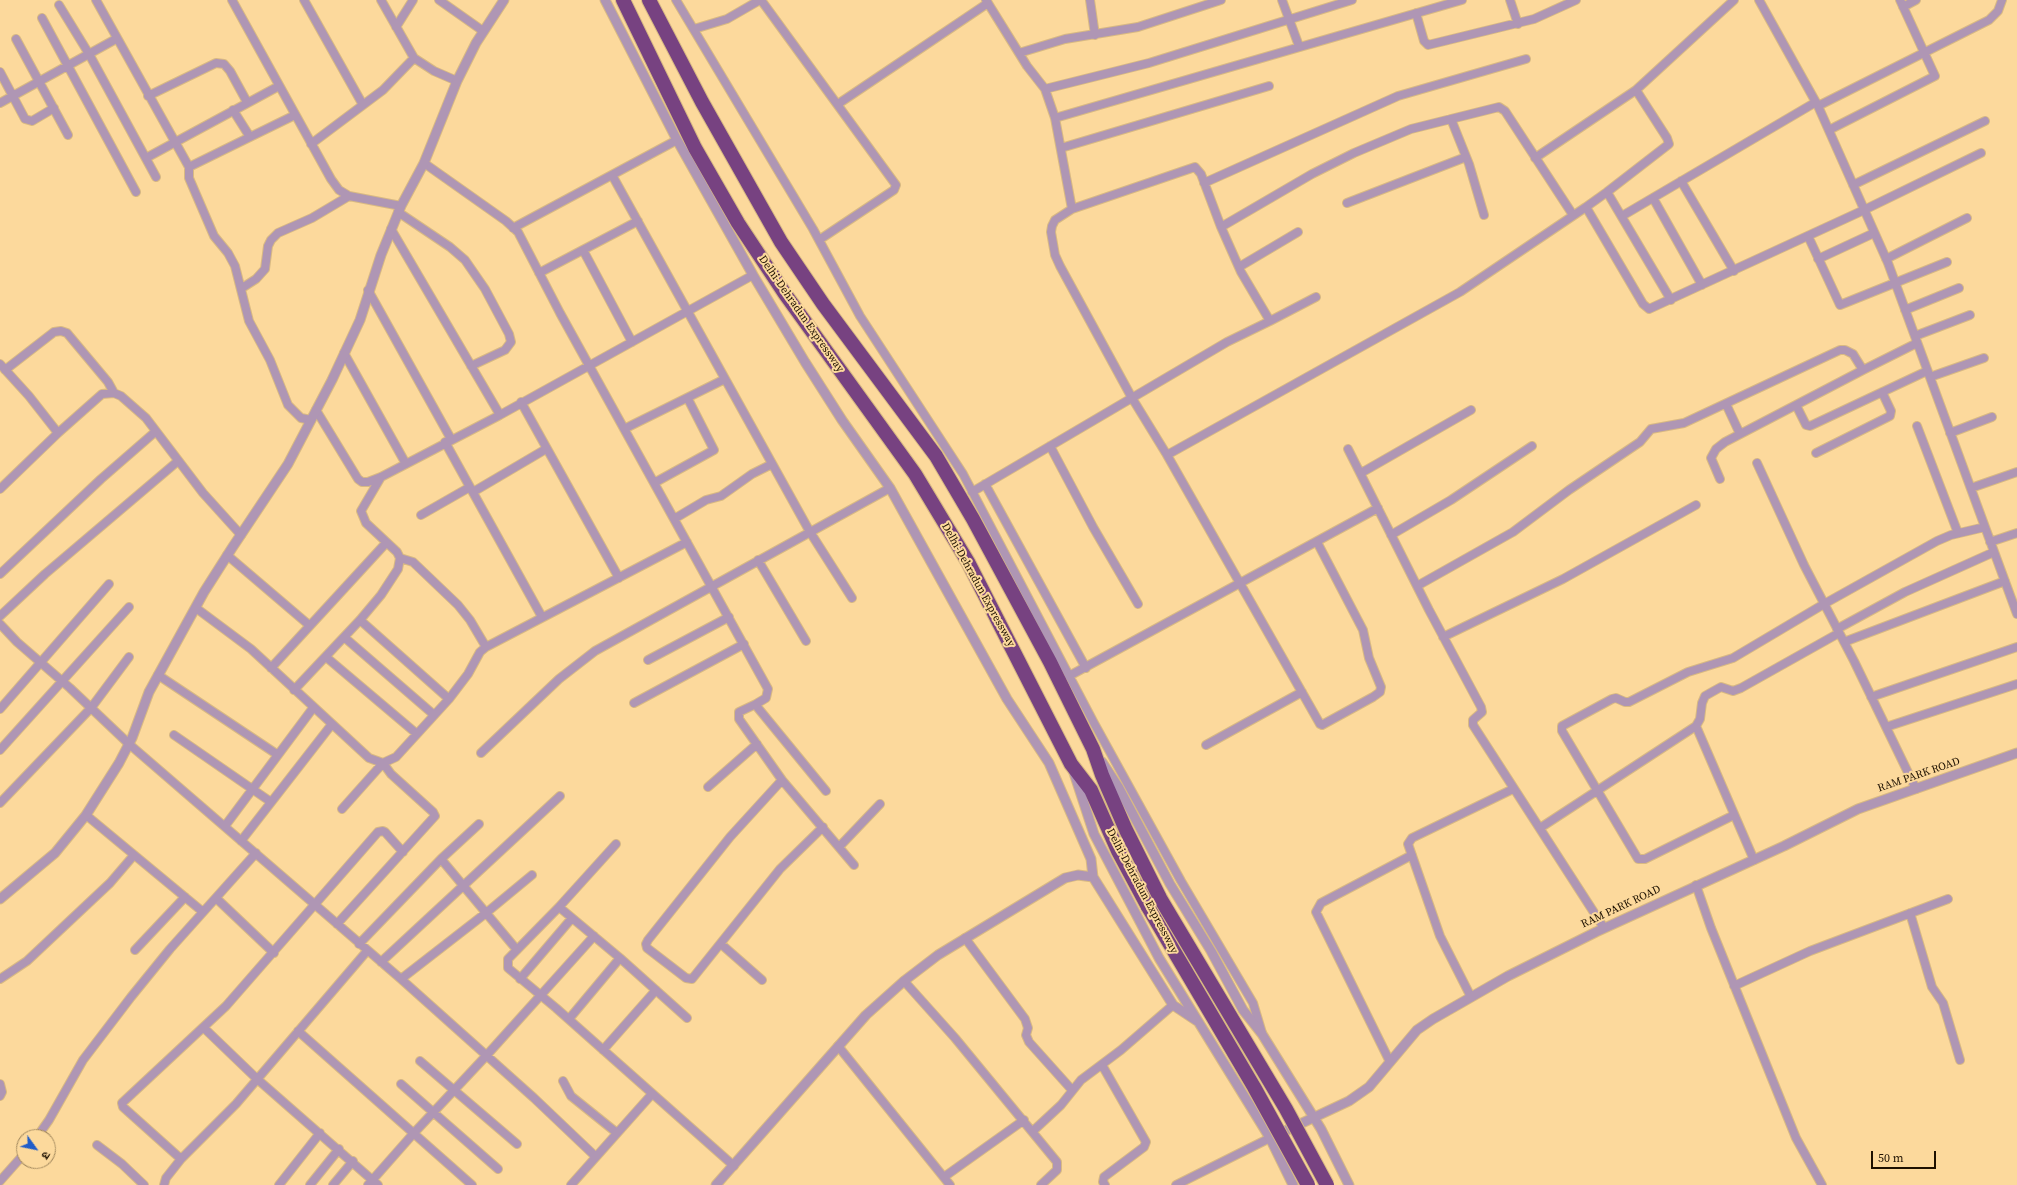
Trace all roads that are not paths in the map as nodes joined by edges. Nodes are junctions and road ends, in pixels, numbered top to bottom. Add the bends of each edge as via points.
1 (96, 0) edge
2 (232, 0) edge
3 (304, 0) edge
4 (381, 0) edge
5 (413, 0) edge
6 (439, 0) edge
7 (504, 0) edge
8 (605, 0) edge
9 (623, 0) edge
10 (649, 0) edge
11 (676, 0) edge
12 (761, 0) edge
13 (1090, 0) edge
14 (1221, 0) edge
15 (1282, 0) edge
16 (1352, 0) edge
17 (1462, 0) edge
18 (1510, 0) edge
19 (1576, 0) edge
20 (1734, 0) edge
21 (1759, 0) edge
22 (1916, 0) edge
23 (2002, 0) edge
24 (987, 2) edge
25 (1901, 3) edge
26 (59, 5) dead end
27 (1416, 13) junction
28 (42, 18) dead end
29 (1289, 20) junction
30 (1518, 24) junction
31 (396, 27) junction
32 (694, 29) junction
33 (483, 31) junction
34 (1096, 35) junction
35 (16, 39) dead end
36 (116, 39) junction
37 (1299, 46) junction
38 (1925, 52) junction
39 (1019, 53) junction
40 (89, 54) junction
41 (414, 58) junction
42 (1526, 59) dead end
43 (66, 67) junction
44 (0, 72) edge
45 (40, 81) junction
46 (457, 81) junction
47 (279, 86) junction
48 (1269, 86) dead end
49 (1045, 89) junction
50 (1636, 90) junction
51 (12, 96) junction
52 (148, 96) junction
53 (247, 102) junction
54 (0, 103) edge
55 (838, 104) junction
56 (1817, 104) junction
57 (364, 105) junction
58 (54, 108) junction
59 (233, 110) junction
60 (295, 115) junction
61 (1055, 118) junction
62 (1450, 119) junction
63 (1985, 121) dead end
64 (1829, 130) junction
65 (68, 135) dead end
66 (250, 137) junction
67 (677, 140) junction
68 (176, 141) junction
69 (311, 144) junction
70 (1060, 148) junction
71 (1981, 153) dead end
72 (1466, 157) junction
73 (146, 158) junction
74 (1535, 158) junction
75 (424, 163) junction
76 (189, 167) junction
77 (612, 175) junction
78 (156, 177) dead end
79 (1681, 181) junction
80 (1204, 183) junction
81 (1853, 185) junction
82 (136, 192) dead end
83 (1607, 192) junction
84 (349, 196) junction
85 (1653, 198) junction
86 (1347, 203) dead end
87 (1586, 207) junction
88 (399, 209) junction
89 (1072, 209) junction
90 (1864, 210) junction
91 (1484, 215) dead end
92 (1573, 215) junction
93 (1622, 216) junction
94 (1967, 218) dead end
95 (638, 221) junction
96 (1221, 227) junction
97 (513, 228) junction
98 (391, 229) junction
99 (1298, 232) dead end
100 (1874, 233) junction
101 (1808, 236) junction
102 (819, 240) junction
103 (582, 250) junction
104 (1818, 260) junction
105 (1886, 260) junction
106 (1947, 262) dead end
107 (1239, 267) junction
108 (1734, 270) junction
109 (539, 272) junction
110 (753, 275) junction
111 (1895, 283) junction
112 (1702, 285) junction
113 (242, 288) junction
114 (1959, 288) dead end
115 (368, 290) junction
116 (1316, 297) dead end
117 (1671, 300) junction
118 (1905, 310) junction
119 (687, 311) junction
120 (1970, 315) dead end
121 (1270, 321) junction
122 (1916, 340) junction
123 (632, 342) junction
124 (344, 353) junction
125 (1984, 358) dead end
126 (589, 365) junction
127 (471, 366) junction
128 (3, 367) edge
129 (1863, 370) junction
130 (1929, 374) junction
131 (725, 380) junction
132 (1882, 392) junction
133 (114, 393) junction
134 (1132, 398) junction
135 (688, 399) junction
136 (520, 402) junction
137 (1726, 404) junction
138 (1796, 405) junction
139 (316, 410) junction
140 (1471, 410) dead end
141 (500, 414) junction
142 (1992, 417) dead end
143 (310, 420) junction
144 (1917, 426) dead end
145 (624, 430) junction
146 (155, 432) junction
147 (58, 433) junction
148 (1950, 433) junction
149 (1740, 434) junction
150 (448, 440) junction
151 (1050, 446) junction
152 (1532, 446) dead end
153 (546, 449) junction
154 (1348, 449) dead end
155 (1816, 453) dead end
156 (1167, 455) junction
157 (178, 461) junction
158 (1756, 463) dead end
159 (406, 464) junction
160 (772, 464) junction
161 (2017, 472) edge
162 (1361, 473) junction
163 (381, 477) junction
164 (1720, 479) dead end
165 (654, 483) junction
166 (986, 484) junction
167 (890, 488) junction
168 (1971, 488) junction
169 (0, 489) edge
170 (472, 489) junction
171 (972, 492) junction
172 (1696, 505) dead end
173 (1378, 508) junction
174 (421, 515) dead end
175 (674, 519) junction
176 (1985, 527) junction
177 (810, 532) junction
178 (1958, 533) junction
179 (2017, 533) edge
180 (1392, 535) junction
181 (241, 536) junction
182 (687, 542) junction
183 (1317, 542) junction
184 (1990, 542) junction
185 (386, 543) junction
186 (1994, 552) junction
187 (227, 555) junction
188 (400, 558) junction
189 (758, 560) junction
190 (0, 574) edge
191 (618, 578) junction
192 (2005, 581) junction
193 (109, 584) dead end
194 (1240, 584) junction
195 (712, 585) junction
196 (1417, 586) junction
197 (852, 598) dead end
198 (1138, 604) dead end
199 (1824, 604) junction
200 (129, 607) dead end
201 (196, 608) junction
202 (2017, 614) edge
203 (0, 616) edge
204 (542, 617) junction
205 (729, 617) junction
206 (360, 620) junction
207 (0, 625) edge
208 (309, 625) junction
209 (1838, 631) junction
210 (344, 637) junction
211 (1443, 637) junction
212 (806, 641) dead end
213 (1844, 642) junction
214 (744, 644) junction
215 (486, 647) junction
216 (2017, 647) edge
217 (129, 657) dead end
218 (326, 657) junction
219 (648, 660) dead end
220 (40, 663) junction
221 (271, 668) junction
222 (1086, 668) junction
223 (158, 675) junction
224 (1070, 676) junction
225 (62, 682) junction
226 (2017, 684) edge
227 (294, 690) junction
228 (1302, 692) junction
229 (1871, 697) junction
230 (449, 699) junction
231 (634, 703) dead end
232 (756, 704) junction
233 (91, 708) junction
234 (314, 708) junction
235 (0, 710) edge
236 (434, 714) junction
237 (332, 724) junction
238 (1696, 726) junction
239 (1886, 727) junction
240 (417, 734) junction
241 (174, 735) dead end
242 (129, 744) junction
243 (757, 744) junction
244 (1206, 745) dead end
245 (1093, 749) junction
246 (0, 750) edge
247 (481, 753) dead end
248 (2017, 753) edge
249 (278, 755) junction
250 (384, 763) junction
251 (1071, 764) junction
252 (782, 780) junction
253 (708, 787) dead end
254 (252, 789) junction
255 (1513, 789) junction
256 (1916, 789) junction
257 (826, 791) dead end
258 (1597, 791) junction
259 (560, 796) dead end
260 (271, 802) junction
261 (0, 803) edge
262 (880, 804) dead end
263 (342, 809) dead end
264 (86, 815) junction
265 (1734, 815) junction
266 (480, 824) dead end
267 (225, 826) junction
268 (823, 827) junction
269 (1540, 828) junction
270 (241, 841) junction
271 (616, 844) dead end
272 (839, 847) junction
273 (403, 852) junction
274 (256, 853) junction
275 (134, 855) junction
276 (1412, 855) junction
277 (441, 859) junction
278 (1754, 860) junction
279 (854, 865) dead end
280 (532, 875) dead end
281 (1093, 877) junction
282 (1696, 885) junction
283 (464, 886) junction
284 (184, 897) junction
285 (216, 898) junction
286 (1948, 899) dead end
287 (0, 900) edge
288 (314, 904) junction
289 (559, 907) junction
290 (203, 912) junction
291 (486, 913) junction
292 (1910, 914) junction
293 (572, 918) junction
294 (337, 924) junction
295 (1604, 928) junction
296 (594, 936) junction
297 (965, 938) junction
298 (359, 944) junction
299 (721, 944) junction
300 (135, 950) dead end
301 (517, 950) junction
302 (367, 951) junction
303 (274, 953) junction
304 (620, 958) junction
305 (381, 962) junction
306 (0, 979) edge
307 (401, 979) junction
308 (520, 979) junction
309 (762, 980) dead end
310 (904, 980) junction
311 (1734, 986) junction
312 (656, 990) junction
313 (541, 995) junction
314 (1471, 997) junction
315 (1173, 1005) junction
316 (687, 1018) dead end
317 (569, 1019) junction
318 (1197, 1021) junction
319 (204, 1028) junction
320 (298, 1031) junction
321 (1262, 1034) junction
322 (838, 1046) junction
323 (603, 1050) junction
324 (486, 1056) junction
325 (1960, 1060) dead end
326 (420, 1061) dead end
327 (1390, 1062) junction
328 (1102, 1065) junction
329 (256, 1078) junction
330 (563, 1081) dead end
331 (0, 1084) edge
332 (402, 1084) dead end
333 (453, 1090) junction
334 (1072, 1090) junction
335 (652, 1094) junction
336 (0, 1096) edge
337 (433, 1112) junction
338 (1314, 1118) junction
339 (1024, 1120) junction
340 (42, 1129) edge
341 (1033, 1131) junction
342 (320, 1133) junction
343 (617, 1133) junction
344 (412, 1134) junction
345 (1270, 1138) junction
346 (517, 1144) dead end
347 (97, 1145) dead end
348 (339, 1149) junction
349 (596, 1157) junction
350 (180, 1159) junction
351 (353, 1161) junction
352 (16, 1163) edge
353 (734, 1166) junction
354 (498, 1169) dead end
355 (0, 1181) edge
356 (946, 1182) edge
357 (373, 1183) edge
358 (163, 1184) edge
359 (144, 1185) edge
360 (279, 1185) edge
361 (310, 1185) edge
362 (333, 1185) edge
363 (472, 1185) edge
364 (571, 1185) edge
365 (716, 1185) edge
366 (1041, 1185) edge
367 (1105, 1185) edge
368 (1176, 1185) edge
369 (1293, 1185) edge
370 (1308, 1185) edge
371 (1327, 1185) edge
372 (1349, 1185) edge
373 (1822, 1185) edge

1 - 36 street
2 - 47 street
3 - 57 street
4 - 31 street
5 - 31 street
6 - 33 street
7 - 33 street
8 - 67 street
9 - 251 highway, Delhi-Dehradun Expressway via 695,148 738,223 785,294 915,474 968,562
10 - 245 highway, Delhi-Dehradun Expressway via 702,102 781,242 823,304 936,456 970,513 1050,662
11 - 32 street
12 - 32 street via 727,19
12 - 55 street
13 - 34 street
14 - 34 street via 1138,28
15 - 29 street
16 - 29 street
17 - 27 street
18 - 30 street
19 - 30 street
20 - 50 street
21 - 56 street
22 - 25 street
23 - 38 street via 1998,11 1989,20
24 - 39 street
24 - 55 street
25 - 38 street
26 - 40 street
27 - 30 street via 1424,41 1428,45
27 - 37 street
28 - 43 street
29 - 37 street
29 - 49 street via 1149,63
31 - 41 street
32 - 102 street
33 - 46 street
34 - 39 street via 1051,42
35 - 45 street
36 - 40 street
36 - 52 street
37 - 61 street
38 - 56 street
38 - 64 street via 1936,76
39 - 49 street
40 - 43 street
40 - 73 street
41 - 46 street via 434,71
41 - 57 street via 383,90
42 - 80 street via 1398,96
43 - 45 street
43 - 82 street
44 - 51 street
45 - 51 street
45 - 58 street
46 - 75 street
47 - 53 street
47 - 60 street
48 - 70 street
49 - 61 street
50 - 74 street
50 - 83 street via 1668,138 1669,144
51 - 54 street
51 - 58 street via 28,122
52 - 53 street via 216,63 224,64 230,71
52 - 68 street
53 - 59 street
55 - 102 street via 894,181 896,188
56 - 64 street
56 - 79 street
57 - 69 street
58 - 65 street
59 - 66 street
59 - 68 street
60 - 66 street
60 - 69 street
61 - 70 street
62 - 72 street
62 - 74 street via 1499,107 1505,111
62 - 96 street via 1411,129 1354,153 1312,174
63 - 81 street
64 - 81 street
66 - 76 street
67 - 77 street
67 - 110 street
68 - 73 street
68 - 76 street
69 - 84 street via 339,190
70 - 89 street
71 - 90 street
72 - 86 street
72 - 91 street
73 - 78 street
74 - 92 street
75 - 88 street
75 - 97 street
76 - 113 street via 189,178 214,236 235,266
77 - 95 street
77 - 97 street
79 - 85 street
79 - 108 street
80 - 89 street via 1199,170 1195,167
80 - 96 street
81 - 90 street
83 - 87 street
83 - 93 street
84 - 88 street
84 - 113 street via 312,218 278,233 268,246 265,269
85 - 93 street
85 - 112 street
87 - 92 street
87 - 117 street via 1646,308 1654,308
88 - 98 street
88 - 127 street via 465,260 485,289 509,334 511,342 505,350
89 - 134 street via 1061,215 1052,226 1051,237 1055,255
90 - 100 street
90 - 101 street
92 - 156 street via 1460,292
93 - 117 street
94 - 105 street
95 - 103 street
95 - 119 street
96 - 107 street
97 - 109 street via 518,232
98 - 115 street
98 - 127 street
99 - 107 street
100 - 104 street
100 - 105 street
101 - 104 street
101 - 108 street
102 - 171 street via 860,316 923,411
103 - 109 street
103 - 123 street
104 - 111 street via 1840,305
105 - 111 street
106 - 111 street
107 - 121 street
108 - 112 street
109 - 126 street
110 - 119 street
110 - 167 street via 809,369
111 - 118 street
112 - 117 street
113 - 143 street via 244,308 249,321 270,360 288,405 301,418
114 - 118 street
115 - 124 street via 360,320
115 - 150 street
116 - 121 street
118 - 122 street
119 - 123 street
119 - 131 street
120 - 122 street
121 - 134 street via 1227,342
122 - 129 street
122 - 130 street
123 - 126 street
124 - 139 street
124 - 159 street
125 - 130 street
126 - 136 street
126 - 145 street
127 - 141 street
128 - 133 street via 54,332 61,330 67,333 108,382
128 - 147 street
129 - 137 street via 1853,354 1840,350
129 - 138 street
130 - 132 street
130 - 148 street
131 - 135 street
131 - 160 street
132 - 138 street via 1810,426 1806,425
132 - 155 street via 1891,411 1890,416
133 - 146 street via 132,404
133 - 147 street via 102,394
134 - 151 street
134 - 156 street
135 - 145 street
135 - 165 street via 714,450
136 - 141 street
136 - 153 street
137 - 149 street
137 - 196 street via 1684,423 1651,429 1640,442 1569,490 1514,532
138 - 149 street
139 - 143 street
139 - 163 street via 358,479 368,482
140 - 162 street
141 - 150 street
142 - 148 street
143 - 181 street via 288,464
144 - 178 street
145 - 165 street
146 - 157 street
146 - 190 street
147 - 169 street
148 - 168 street
149 - 164 street via 1725,442 1712,454 1711,458
150 - 159 street
150 - 170 street
151 - 166 street
151 - 198 street
152 - 180 street via 1451,500
153 - 170 street
153 - 191 street
154 - 162 street
156 - 194 street
157 - 181 street
157 - 203 street via 45,574
158 - 199 street
159 - 163 street
160 - 175 street via 752,474 721,496 698,504
160 - 177 street
161 - 168 street
162 - 173 street
163 - 185 street via 361,511 366,523
165 - 175 street
166 - 171 street
166 - 222 street
167 - 177 street
167 - 281 street via 1007,699 1049,763 1091,859
168 - 176 street
170 - 174 street
170 - 204 street
171 - 224 street
172 - 211 street via 1563,578
173 - 180 street
173 - 183 street
175 - 182 street
176 - 178 street
176 - 184 street
177 - 189 street
177 - 197 street
178 - 199 street via 1937,541
179 - 184 street
180 - 196 street
181 - 187 street
182 - 191 street
182 - 195 street
183 - 194 street
183 - 228 street via 1363,630 1369,658 1381,687 1377,694 1322,725
184 - 186 street
185 - 188 street
185 - 208 street
186 - 192 street
186 - 209 street via 1906,592
187 - 201 street
187 - 208 street
188 - 206 street via 394,576
188 - 215 street via 413,562 465,612
189 - 195 street
189 - 212 street
191 - 204 street
192 - 202 street
192 - 213 street
193 - 220 street
194 - 222 street
194 - 228 street
195 - 205 street
195 - 247 street via 595,651 577,664
196 - 211 street
199 - 209 street
199 - 258 street via 1733,658 1688,672 1629,702 1612,699 1564,724 1562,731
200 - 225 street
201 - 221 street via 235,636
201 - 223 street
204 - 215 street
205 - 214 street
205 - 219 street
206 - 210 street
206 - 230 street
207 - 220 street
208 - 221 street
209 - 213 street
209 - 238 street via 1737,690 1721,687 1712,692 1702,702 1700,719
210 - 218 street
210 - 236 street
211 - 255 street via 1482,710 1473,720 1473,725
213 - 229 street
214 - 231 street
214 - 232 street via 768,689 766,698
215 - 230 street
216 - 229 street
217 - 233 street
218 - 227 street
218 - 240 street
220 - 225 street
220 - 235 street
221 - 227 street
222 - 224 street
223 - 242 street
223 - 249 street
224 - 321 street via 1181,881 1253,1003
225 - 233 street
225 - 246 street
226 - 239 street
227 - 234 street
228 - 244 street
229 - 239 street
230 - 236 street
232 - 243 street via 738,714
232 - 257 street
233 - 242 street
233 - 261 street
234 - 237 street
234 - 249 street
236 - 240 street
237 - 250 street via 369,758
237 - 260 street
238 - 258 street
238 - 265 street
239 - 256 street
240 - 250 street via 396,757
241 - 254 street
242 - 264 street
242 - 267 street
243 - 252 street
243 - 253 street
245 - 321 street via 1119,788 1170,884 1243,1010
245 - 371 highway, Delhi-Dehradun Expressway, bridge via 1126,830 1160,898 1286,1109
248 - 256 street, RAM PARK ROAD
249 - 254 street
250 - 263 street
250 - 273 street via 391,774 435,814 434,819
251 - 318 street via 1094,834 1159,958
251 - 370 highway, Delhi-Dehradun Expressway, bridge via 1090,790 1118,851 1148,907
252 - 268 street
252 - 299 street via 730,837 646,946 689,980 695,977
254 - 260 street
254 - 267 street
255 - 269 street
255 - 276 street via 1412,838 1408,844
256 - 278 street, RAM PARK ROAD via 1858,809
258 - 265 street via 1641,860
258 - 269 street
259 - 283 street
260 - 270 street
262 - 272 street
264 - 275 street
264 - 287 street via 55,853
265 - 278 street
266 - 277 street
267 - 270 street
268 - 272 street
268 - 299 street via 780,869
269 - 295 street
270 - 274 street
271 - 289 street
272 - 279 street
273 - 288 street via 385,832 380,831
273 - 294 street
274 - 285 street
274 - 288 street
275 - 284 street
275 - 306 street via 110,883 27,961
276 - 314 street via 1440,936
276 - 327 street via 1321,902 1316,912
277 - 283 street
277 - 298 street
278 - 282 street, RAM PARK ROAD
280 - 291 street
281 - 297 street via 1078,875 1066,878
281 - 315 street
282 - 295 street, RAM PARK ROAD
282 - 311 street
283 - 291 street
283 - 305 street
284 - 290 street
284 - 300 street
285 - 290 street
285 - 303 street
286 - 292 street
288 - 294 street
288 - 303 street
289 - 293 street
289 - 301 street
290 - 340 street via 136,991 83,1060
291 - 301 street
291 - 307 street
292 - 311 street via 1810,951
292 - 325 street via 1932,987 1943,1003
293 - 296 street
293 - 308 street
294 - 298 street
295 - 314 street, RAM PARK ROAD
296 - 304 street
296 - 313 street
297 - 310 street
297 - 334 street via 1026,1019 1026,1035 1029,1042
298 - 302 street
299 - 309 street
301 - 308 street via 508,959 507,964 510,971
302 - 305 street
302 - 320 street
303 - 319 street
304 - 312 street
304 - 317 street
305 - 307 street
307 - 324 street
308 - 313 street
310 - 322 street via 866,1015
310 - 339 street
311 - 373 street via 1796,1138
312 - 316 street
312 - 323 street
313 - 317 street
313 - 324 street
314 - 327 street, RAM PARK ROAD via 1417,1030
315 - 318 street
315 - 328 street
317 - 323 street
318 - 345 street
319 - 329 street
319 - 350 street via 187,1040 122,1105
320 - 329 street
320 - 344 street
321 - 338 street
322 - 353 street
322 - 356 street
323 - 335 street
324 - 333 street
324 - 349 street
326 - 333 street
327 - 338 street, RAM PARK ROAD via 1368,1086 1349,1101
328 - 334 street
328 - 367 street via 1146,1142 1144,1147 1104,1177
329 - 342 street
329 - 350 street via 236,1104
330 - 343 street via 571,1096
331 - 336 street
332 - 337 street
333 - 337 street
333 - 346 street
334 - 341 street via 1061,1105
335 - 343 street
335 - 353 street
337 - 344 street
337 - 354 street
338 - 345 street, RAM PARK ROAD
338 - 372 street
339 - 341 street
339 - 356 street
341 - 366 street via 1058,1166
342 - 348 street
342 - 360 street
343 - 349 street
344 - 357 street
344 - 363 street
345 - 368 street
345 - 369 street
347 - 359 street
348 - 351 street
348 - 361 street
349 - 364 street
350 - 358 street
351 - 357 street
351 - 362 street
352 - 355 street
353 - 365 street

